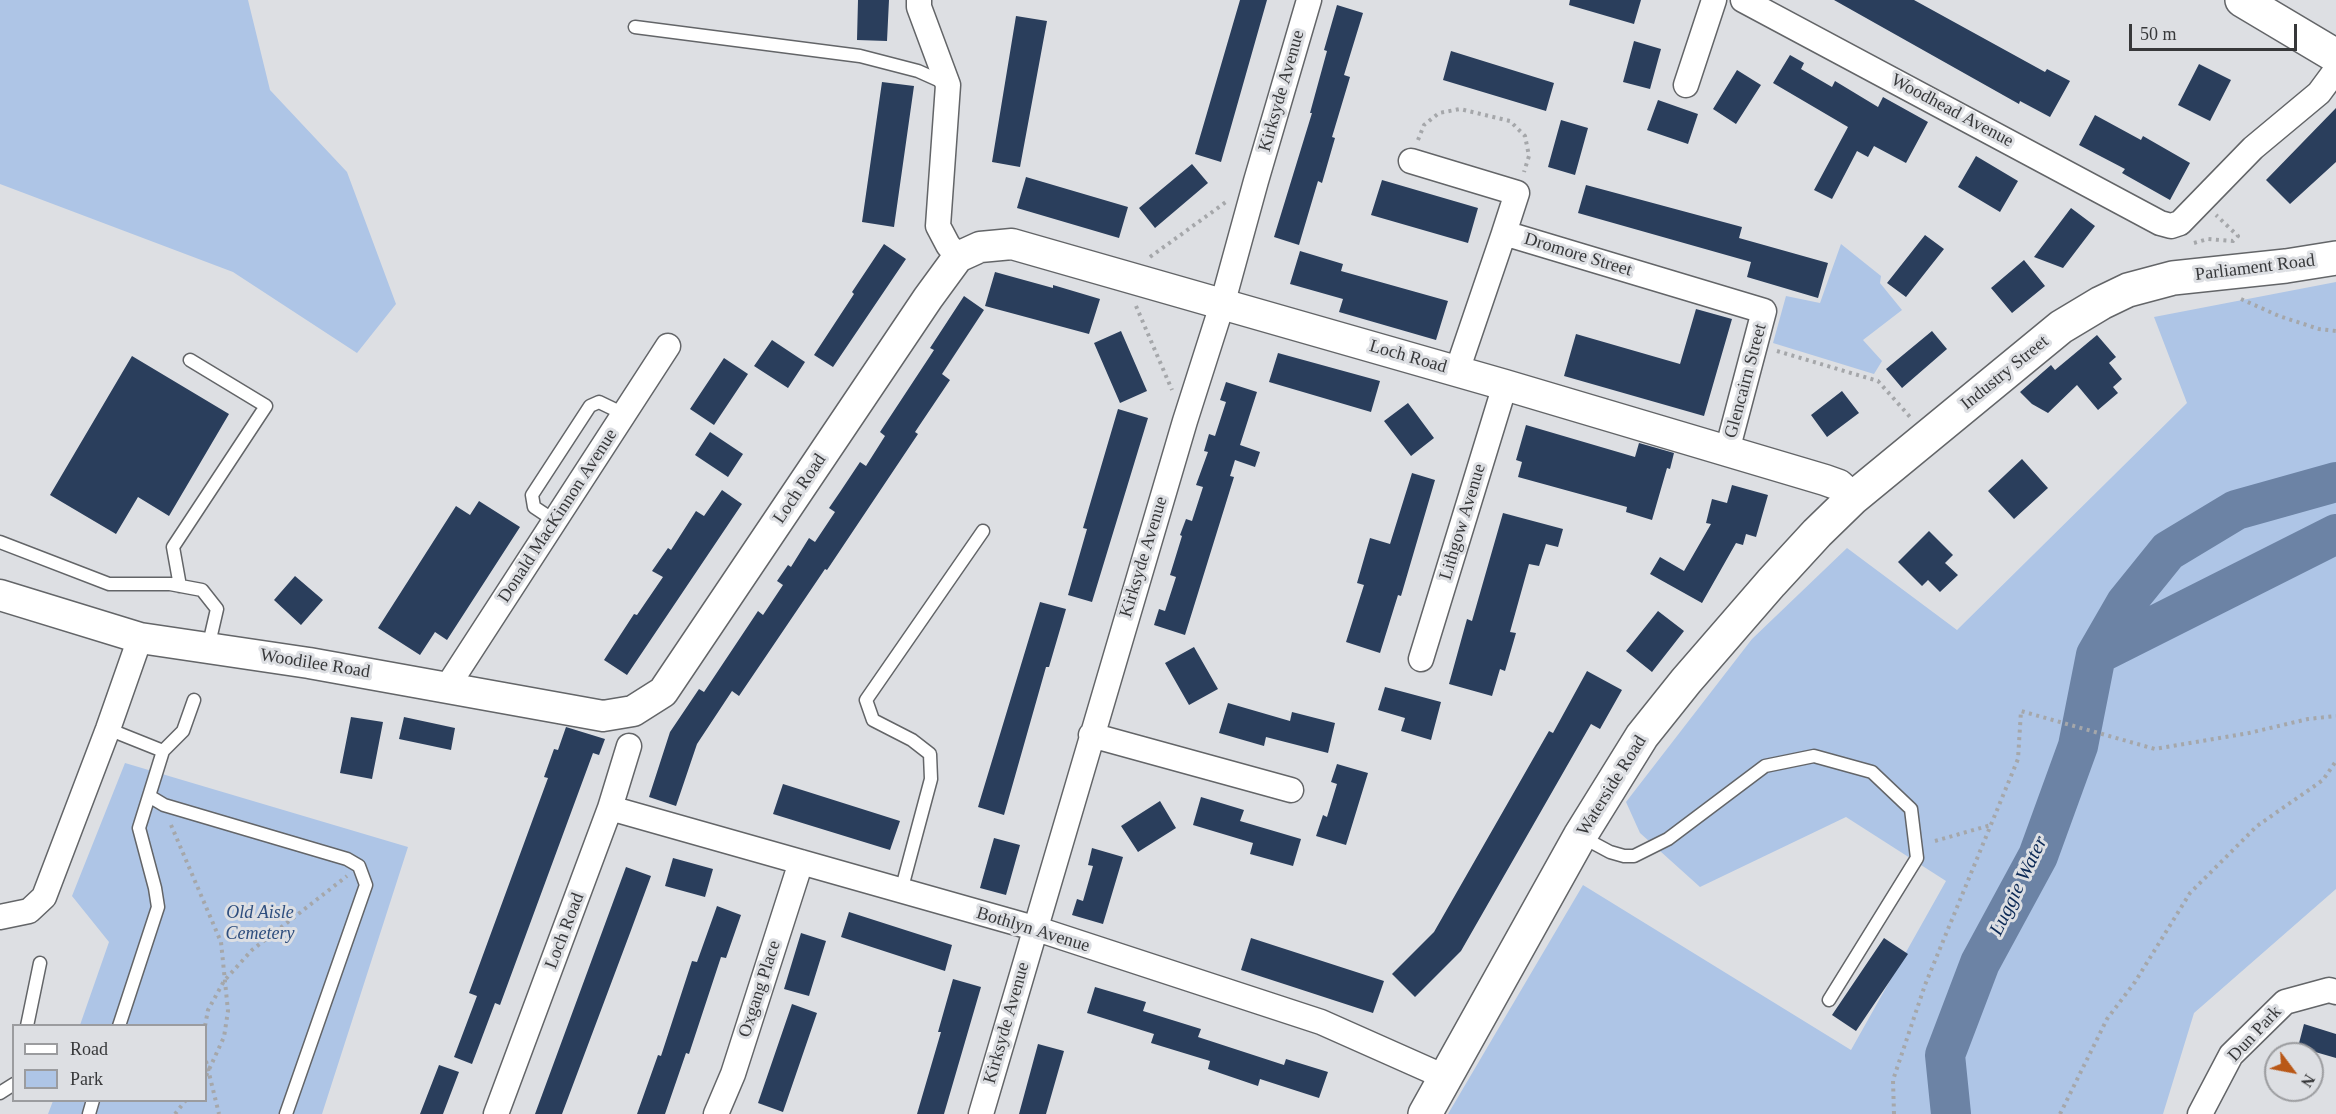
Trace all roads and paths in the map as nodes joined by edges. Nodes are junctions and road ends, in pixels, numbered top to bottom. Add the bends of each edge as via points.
1 (919, 0) edge
2 (1309, 0) edge
3 (1714, 0) edge
4 (1743, 0) edge
5 (2242, 0) edge
6 (634, 27) dead end
7 (2336, 56) edge
8 (2336, 70) edge
9 (948, 85) junction
10 (1686, 85) dead end
11 (1411, 161) joint
12 (1516, 193) junction
13 (2200, 201) junction
14 (1504, 233) junction
15 (2187, 245) dead end
16 (958, 257) junction
17 (2336, 258) edge
18 (2173, 278) joint
19 (2238, 298) dead end
20 (1222, 305) junction
21 (1764, 311) joint
22 (2336, 331) edge
23 (1754, 344) junction
24 (668, 346) dead end
25 (190, 360) dead end
26 (1457, 371) junction
27 (1505, 385) junction
28 (624, 414) junction
29 (1927, 437) junction
30 (1727, 451) junction
31 (1853, 498) junction
32 (555, 521) junction
33 (983, 531) dead end
34 (0, 542) edge
35 (180, 586) junction
36 (0, 595) edge
37 (140, 638) junction
38 (208, 648) junction
39 (1421, 659) dead end
40 (447, 687) junction
41 (194, 700) dead end
42 (633, 711) joint
43 (2336, 716) edge
44 (108, 729) junction
45 (1091, 735) junction
46 (629, 746) dead end
47 (163, 751) junction
48 (2336, 761) edge
49 (1291, 790) dead end
50 (149, 796) junction
51 (164, 805) junction
52 (610, 808) junction
53 (1991, 825) junction
54 (1581, 836) junction
55 (1935, 841) dead end
56 (801, 862) junction
57 (359, 867) junction
58 (901, 891) junction
59 (0, 917) edge
60 (1034, 928) junction
61 (40, 963) dead end
62 (224, 981) junction
63 (2336, 992) edge
64 (1829, 1000) dead end
65 (27, 1024) edge
66 (120, 1024) edge
67 (205, 1024) edge
68 (207, 1073) edge
69 (207, 1078) edge
70 (1447, 1078) junction
71 (185, 1102) edge
72 (175, 1114) edge
73 (219, 1114) edge
74 (286, 1114) edge
75 (496, 1114) edge
76 (716, 1114) edge
77 (981, 1114) edge
78 (1425, 1114) edge
79 (1894, 1114) edge
80 (2060, 1114) edge
81 (2200, 1114) edge

1 - 9 street
2 - 20 street, Kirksyde Avenue
3 - 10 street
4 - 13 street, Woodhead Avenue via 2160,223 2180,223
5 - 7 main road
6 - 9 lane via 860,56 918,71
8 - 13 street via 2319,93 2253,148
9 - 16 street via 938,226
11 - 12 street
11 - 12 path via 1424,125 1439,113 1460,109 1510,121 1525,136 1529,156
12 - 14 street, Dromore Street
13 - 15 path via 2238,236 2233,241 2208,239
14 - 21 street, Dromore Street
14 - 26 street
16 - 20 street, Loch Road via 980,247 1012,244
16 - 42 street, Loch Road via 663,692
17 - 18 main road, Parliament Road
18 - 29 main road, Industry Street via 2128,290 2082,313
19 - 22 path via 2279,316
20 - 26 street, Loch Road
20 - 45 street, Kirksyde Avenue
21 - 23 street, Glencairn Street
23 - 29 path via 1878,381
23 - 30 street, Glencairn Street
24 - 28 street, Donald MacKinnon Avenue
25 - 35 lane via 266,406 173,548
26 - 27 street, Loch Road
27 - 30 street, Loch Road
27 - 39 street, Lithgow Avenue
28 - 32 street, Donald MacKinnon Avenue
28 - 32 lane via 599,402 590,406 551,465 532,495 534,507
29 - 31 main road, Industry Street
30 - 31 street, Loch Road via 1839,485
31 - 54 main road, Waterside Road via 1817,533 1658,714
32 - 40 street, Donald MacKinnon Avenue
33 - 58 lane via 866,700 873,720 930,754 931,779
34 - 35 lane via 109,584
35 - 38 lane via 202,590 217,609
36 - 37 street, Woodilee Road
37 - 38 street, Woodilee Road
37 - 44 street
38 - 40 street, Woodilee Road
40 - 42 street, Woodilee Road via 603,716
41 - 47 lane via 183,731
43 - 53 path via 2155,749 2021,711 2018,759
44 - 47 lane
44 - 59 street via 44,897 29,911
45 - 49 street
45 - 60 street, Kirksyde Avenue
46 - 52 street, Loch Road
47 - 50 lane
48 - 80 path via 2323,780 2257,826 2190,893 2135,982 2107,1019
50 - 51 lane
50 - 66 lane via 139,828 158,907
51 - 57 lane via 347,859
51 - 62 path via 221,942
52 - 56 street, Bothlyn Avenue
52 - 75 street, Loch Road
53 - 55 path
53 - 79 path via 1925,985 1893,1080
54 - 64 lane via 1610,852 1634,856 1668,839 1765,766 1814,756 1872,772 1911,809 1917,858
54 - 70 main road, Waterside Road
56 - 58 street, Bothlyn Avenue
56 - 76 street, Oxgang Place via 733,1074
57 - 62 path via 252,950
57 - 74 lane via 366,885
58 - 60 street, Bothlyn Avenue
60 - 70 street, Bothlyn Avenue via 1321,1022
60 - 77 street, Kirksyde Avenue
61 - 65 lane
62 - 67 path via 208,1010
62 - 68 path via 228,1011 224,1038
63 - 81 street, Dun Park via 2329,990 2285,1002 2231,1055
69 - 73 path
70 - 78 main road, Waterside Road
71 - 72 path

